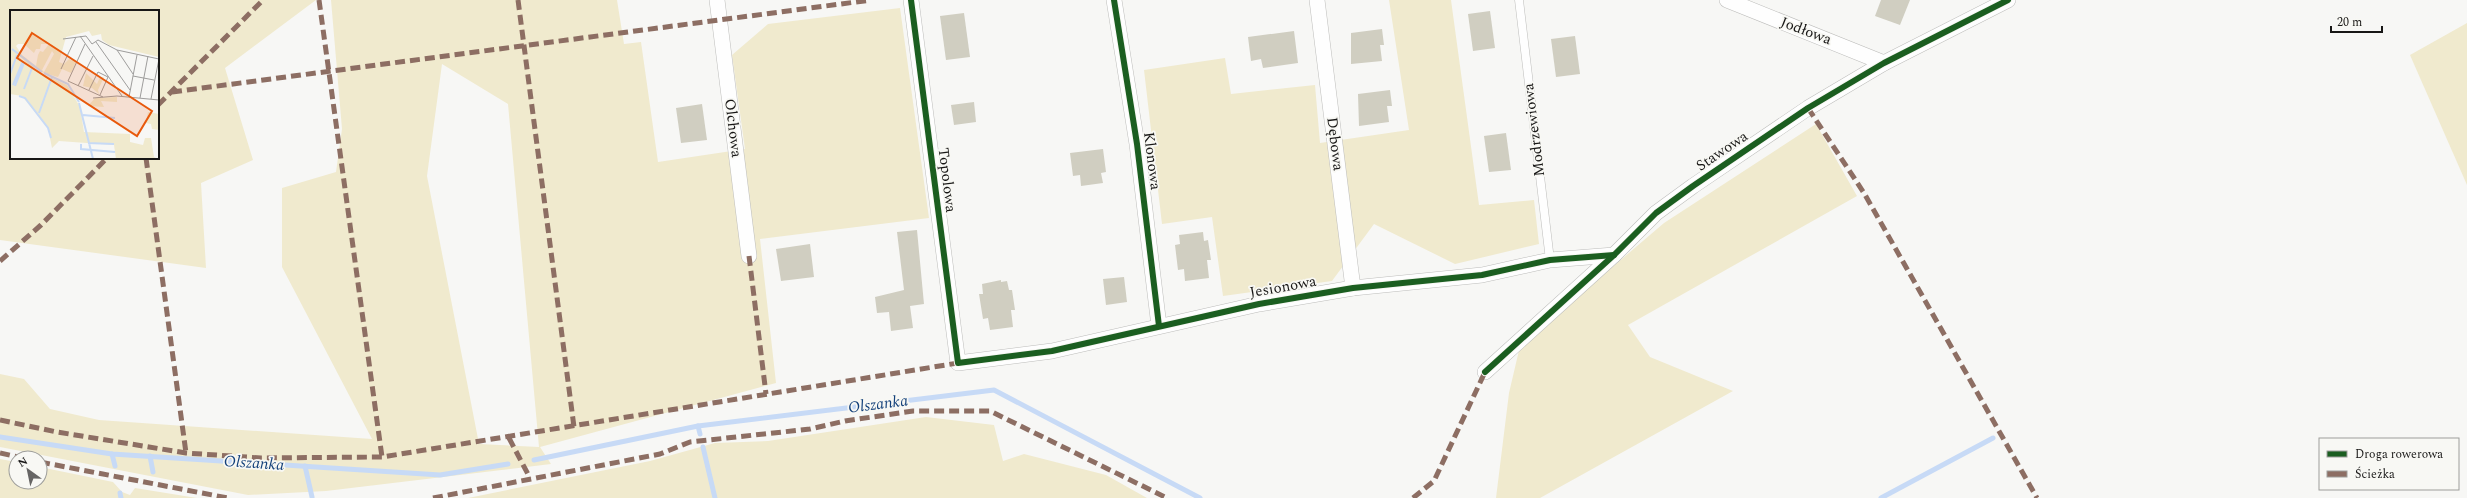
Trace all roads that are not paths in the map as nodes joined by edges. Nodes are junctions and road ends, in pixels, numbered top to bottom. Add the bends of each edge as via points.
1 (717, 0) edge
2 (911, 0) edge
3 (1114, 0) edge
4 (1318, 0) edge
5 (1519, 0) edge
6 (1727, 0) edge
7 (2008, 0) edge
8 (1984, 5) edge
9 (1884, 63) junction
10 (1614, 255) junction
11 (749, 256) dead end
12 (1550, 260) junction
13 (1353, 288) junction
14 (1159, 326) junction
15 (958, 363) joint
16 (1485, 372) dead end

1 - 11 street, Olchowa
2 - 15 street, Topolowa
3 - 14 street, Klonowa via 1137,144
4 - 13 street, Dębowa
5 - 12 lane, Modrzewiowa
6 - 9 street, Jodłowa
7 - 8 street, Stawowa
8 - 9 street, Stawowa
9 - 10 street, Stawowa via 1808,108 1693,186 1656,213
10 - 12 street, Jesionowa
10 - 16 street, Stawowa
12 - 13 street, Jesionowa via 1482,276
13 - 14 street, Jesionowa via 1259,304
14 - 15 street, Jesionowa via 1052,350

